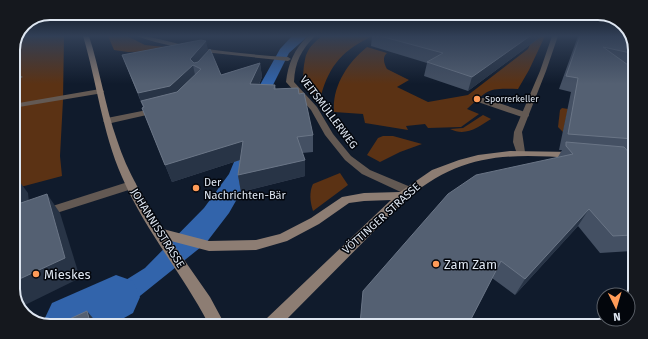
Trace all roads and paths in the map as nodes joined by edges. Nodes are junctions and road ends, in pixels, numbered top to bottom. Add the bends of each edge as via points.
1 (91, 52) edge
2 (217, 52) joint
3 (297, 52) edge
4 (548, 52) edge
5 (291, 59) junction
6 (209, 61) edge
7 (100, 91) junction
8 (481, 100) dead end
9 (20, 105) edge
10 (166, 108) edge
11 (525, 115) junction
12 (107, 121) junction
13 (520, 152) junction
14 (579, 155) edge
15 (131, 185) junction
16 (406, 194) junction
17 (35, 216) edge
18 (160, 233) junction
19 (214, 319) edge
20 (275, 319) edge

1 - 7 main road, JOHANNISSTRASSE
2 - 5 street
2 - 6 street
3 - 5 street, VEITSMÜLLERWEG
4 - 11 street
5 - 16 street, VEITSMÜLLERWEG via 290,82 314,109 342,152 366,172
7 - 9 street
7 - 12 main road, JOHANNISSTRASSE
8 - 11 street
10 - 12 street
11 - 13 street via 518,132
12 - 15 main road, JOHANNISSTRASSE
13 - 14 main road, VÖTTINGER STRASSE
13 - 16 main road, VÖTTINGER STRASSE via 475,159 448,167 427,177
15 - 17 street
15 - 18 main road, JOHANNISSTRASSE
16 - 18 main road via 346,200 283,238 256,245 209,246
16 - 20 main road, VÖTTINGER STRASSE
18 - 19 main road, JOHANNISSTRASSE

